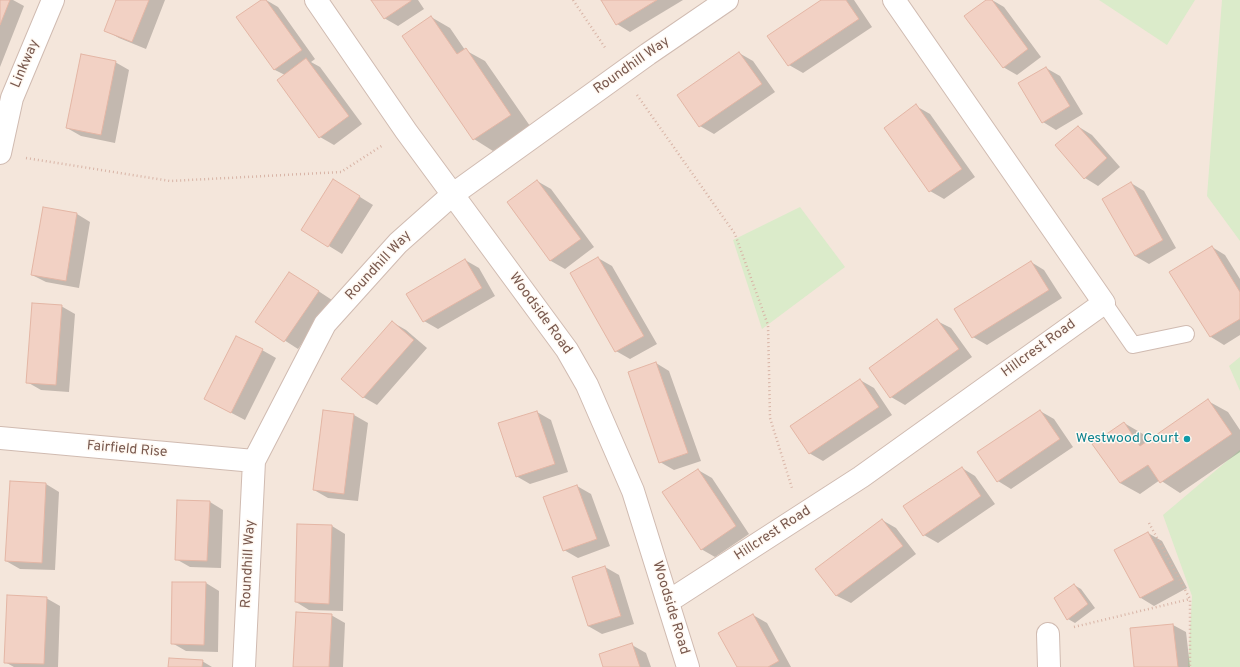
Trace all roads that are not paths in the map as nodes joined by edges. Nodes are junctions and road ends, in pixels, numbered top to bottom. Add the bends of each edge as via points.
1 (53, 0) edge
2 (316, 0) edge
3 (727, 0) edge
4 (894, 0) edge
5 (0, 153) edge
6 (452, 195) junction
7 (1104, 303) junction
8 (1186, 334) dead end
9 (0, 438) edge
10 (254, 461) junction
11 (669, 601) junction
12 (1048, 634) road end
13 (244, 667) edge
14 (688, 667) edge
15 (1049, 667) edge

1 - 5 street, Linkway via 12,98
2 - 6 street, Woodside Road
3 - 6 street, Roundhill Way
4 - 7 street
6 - 10 street, Roundhill Way via 398,243 325,324
6 - 11 street, Woodside Road via 567,350 587,385 633,491
7 - 8 lane via 1133,345
7 - 11 street, Hillcrest Road via 861,477
9 - 10 street, Fairfield Rise
10 - 13 street, Roundhill Way
11 - 14 street, Woodside Road
12 - 15 street

